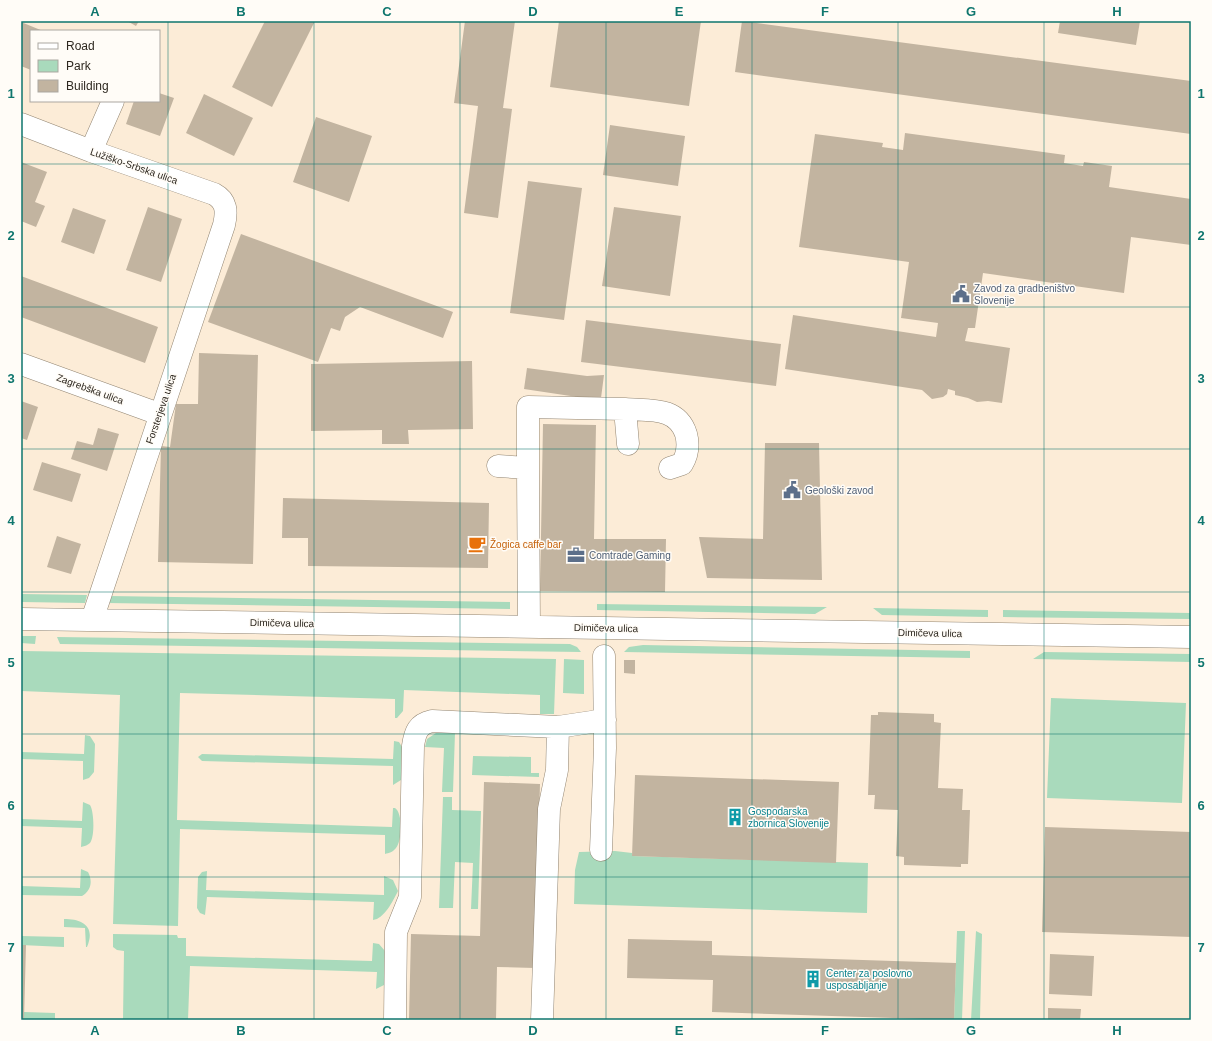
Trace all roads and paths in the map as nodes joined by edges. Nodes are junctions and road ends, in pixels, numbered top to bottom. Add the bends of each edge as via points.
1 (113, 102) edge
2 (21, 124) edge
3 (91, 151) junction
4 (224, 225) joint
5 (21, 364) edge
6 (625, 409) junction
7 (159, 414) junction
8 (628, 444) dead end
9 (498, 466) dead end
10 (528, 468) junction
11 (670, 468) dead end
12 (21, 619) edge
13 (92, 620) junction
14 (529, 627) junction
15 (1191, 637) edge
16 (604, 656) dead end
17 (605, 720) junction
18 (558, 728) junction
19 (601, 850) dead end
20 (395, 1020) edge
21 (542, 1020) edge

1 - 3 street
2 - 3 street, Lužiško-Srbska ulica
3 - 4 street, Lužiško-Srbska ulica via 214,194 224,203
4 - 7 street, Forsterjeva ulica
5 - 7 street, Zagrebška ulica
6 - 8 street
6 - 10 street via 528,408
6 - 11 street via 661,412 676,417 684,427 688,440 688,455 682,464
7 - 13 street, Forsterjeva ulica
9 - 10 street
10 - 14 street
12 - 13 street, Dimičeva ulica
13 - 14 street, Dimičeva ulica
14 - 15 street, Dimičeva ulica
16 - 17 street
17 - 18 street
17 - 19 street
18 - 20 street via 432,721 417,729 413,746 410,897 396,932
18 - 21 street via 557,770 549,809

